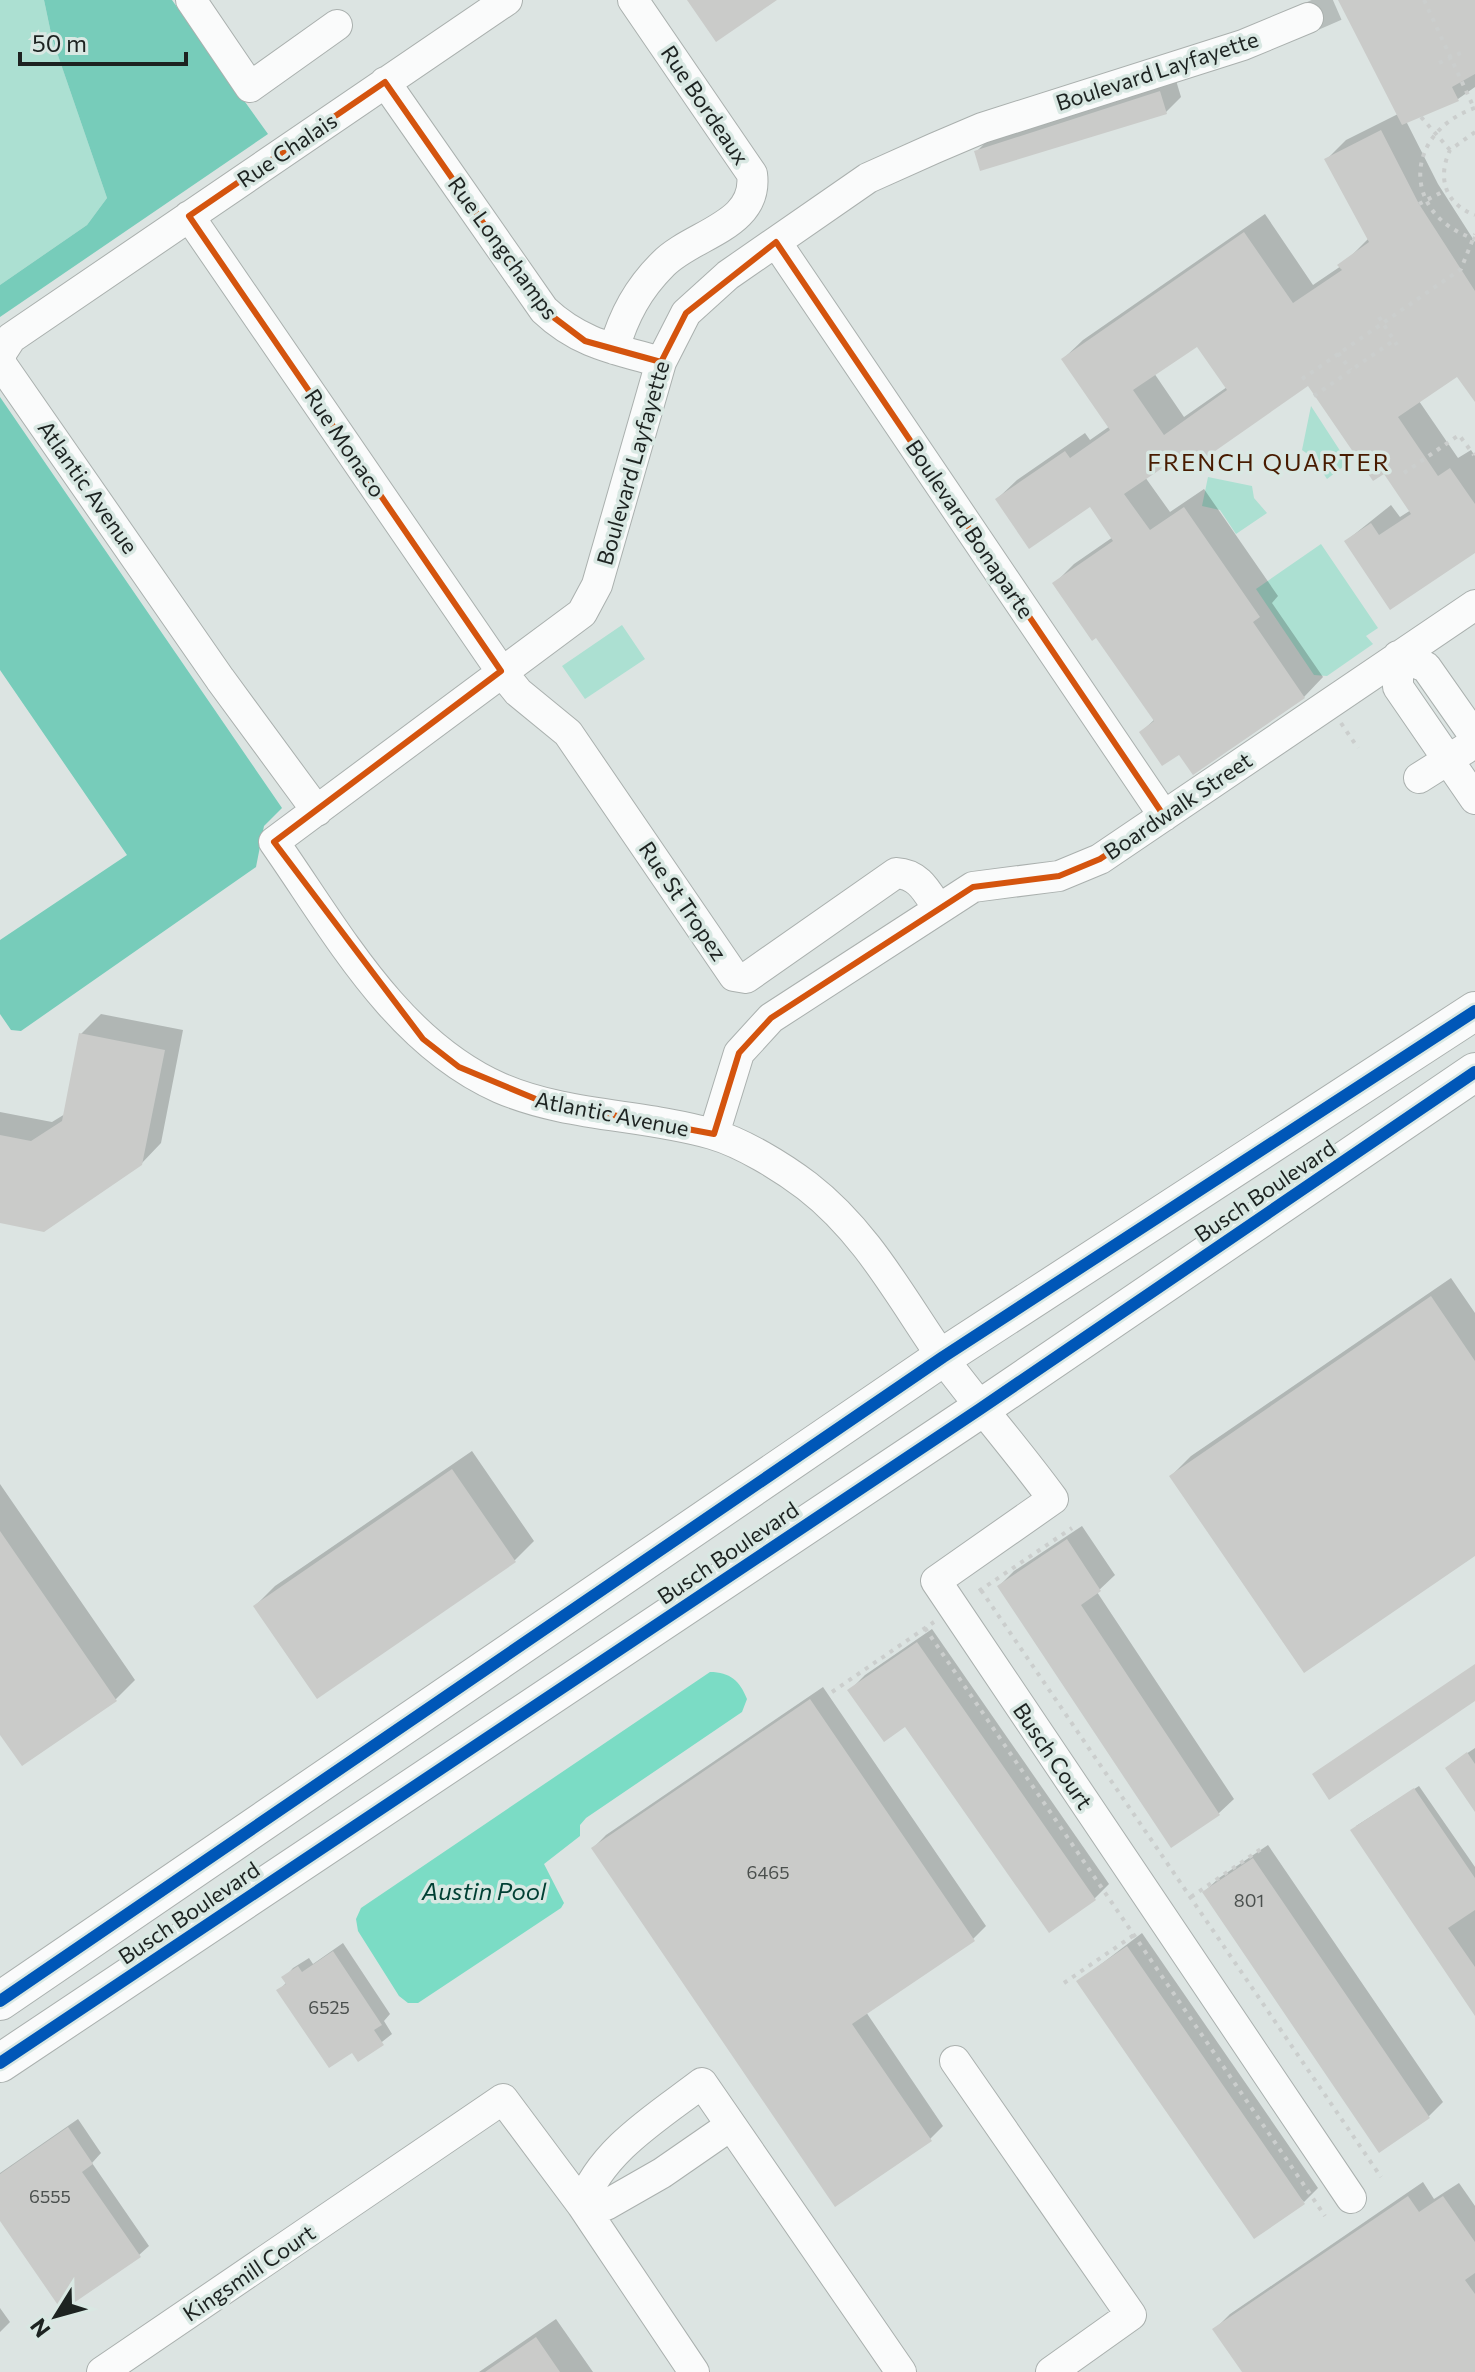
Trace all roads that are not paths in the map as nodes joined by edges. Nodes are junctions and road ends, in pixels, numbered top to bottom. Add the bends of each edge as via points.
1 (191, 0) edge
2 (507, 0) edge
3 (633, 0) edge
4 (1308, 18) tunnel mouth
5 (337, 25) dead end
6 (385, 82) junction
7 (189, 216) junction
8 (776, 242) junction
9 (614, 349) junction
10 (661, 362) junction
11 (1475, 605) edge
12 (1398, 656) junction
13 (501, 671) junction
14 (1475, 740) edge
15 (1448, 761) junction
16 (1419, 778) dead end
17 (1475, 799) edge
18 (317, 811) junction
19 (1164, 816) junction
20 (288, 862) joint
21 (937, 907) junction
22 (1475, 1011) edge
23 (1475, 1072) edge
24 (714, 1134) junction
25 (943, 1357) junction
26 (980, 1409) junction
27 (0, 2001) edge
28 (955, 2061) dead end
29 (0, 2063) edge
30 (730, 2126) junction
31 (1351, 2198) dead end
32 (582, 2205) junction
33 (102, 2372) edge
34 (694, 2372) edge
35 (901, 2372) edge
36 (1051, 2372) edge

1 - 5 street via 250,87
2 - 6 street
3 - 9 street, Rue Bordeaux via 752,174 754,189 739,215 665,261 638,292
4 - 8 street, Boulevard Layfayette via 1243,45 982,128 868,178
6 - 7 street, Rue Chalais
6 - 9 street, Rue Longchamps via 544,310 585,341
7 - 13 street, Rue Monaco
7 - 18 street, Atlantic Avenue via 11,338 0,355 2,365
8 - 10 street, Boulevard Layfayette via 686,313
8 - 19 street, Boulevard Bonaparte
9 - 10 street, Rue Longchamps
10 - 13 street, Boulevard Layfayette via 597,585 582,613
11 - 12 street, Boardwalk Street
12 - 14 street via 1426,667
12 - 15 street via 1398,687
12 - 19 street, Boardwalk Street
13 - 18 street, Boulevard Layfayette
13 - 21 street, Rue St Tropez via 568,733 734,976 746,978 896,873 918,880
14 - 15 street
15 - 16 street
15 - 17 street
18 - 20 street, Boulevard Layfayette via 274,842
19 - 21 street, Boardwalk Street via 1073,871 973,887
20 - 24 street, Atlantic Avenue via 399,1014 459,1067 543,1102
21 - 24 street, Boardwalk Street via 771,1018 739,1053
22 - 25 main road, Busch Boulevard
23 - 26 main road, Busch Boulevard
24 - 25 street, Atlantic Avenue via 806,1185 841,1215 879,1260
25 - 26 street, Busch Court
25 - 27 main road, Busch Boulevard
26 - 29 main road, Busch Boulevard
26 - 31 street, Busch Court via 1053,1499 936,1581
28 - 36 street via 1131,2315
30 - 32 street via 606,2205
30 - 32 street via 702,2083 631,2137 588,2184
30 - 35 street
32 - 33 street, Kingsmill Court via 503,2099
32 - 34 street

